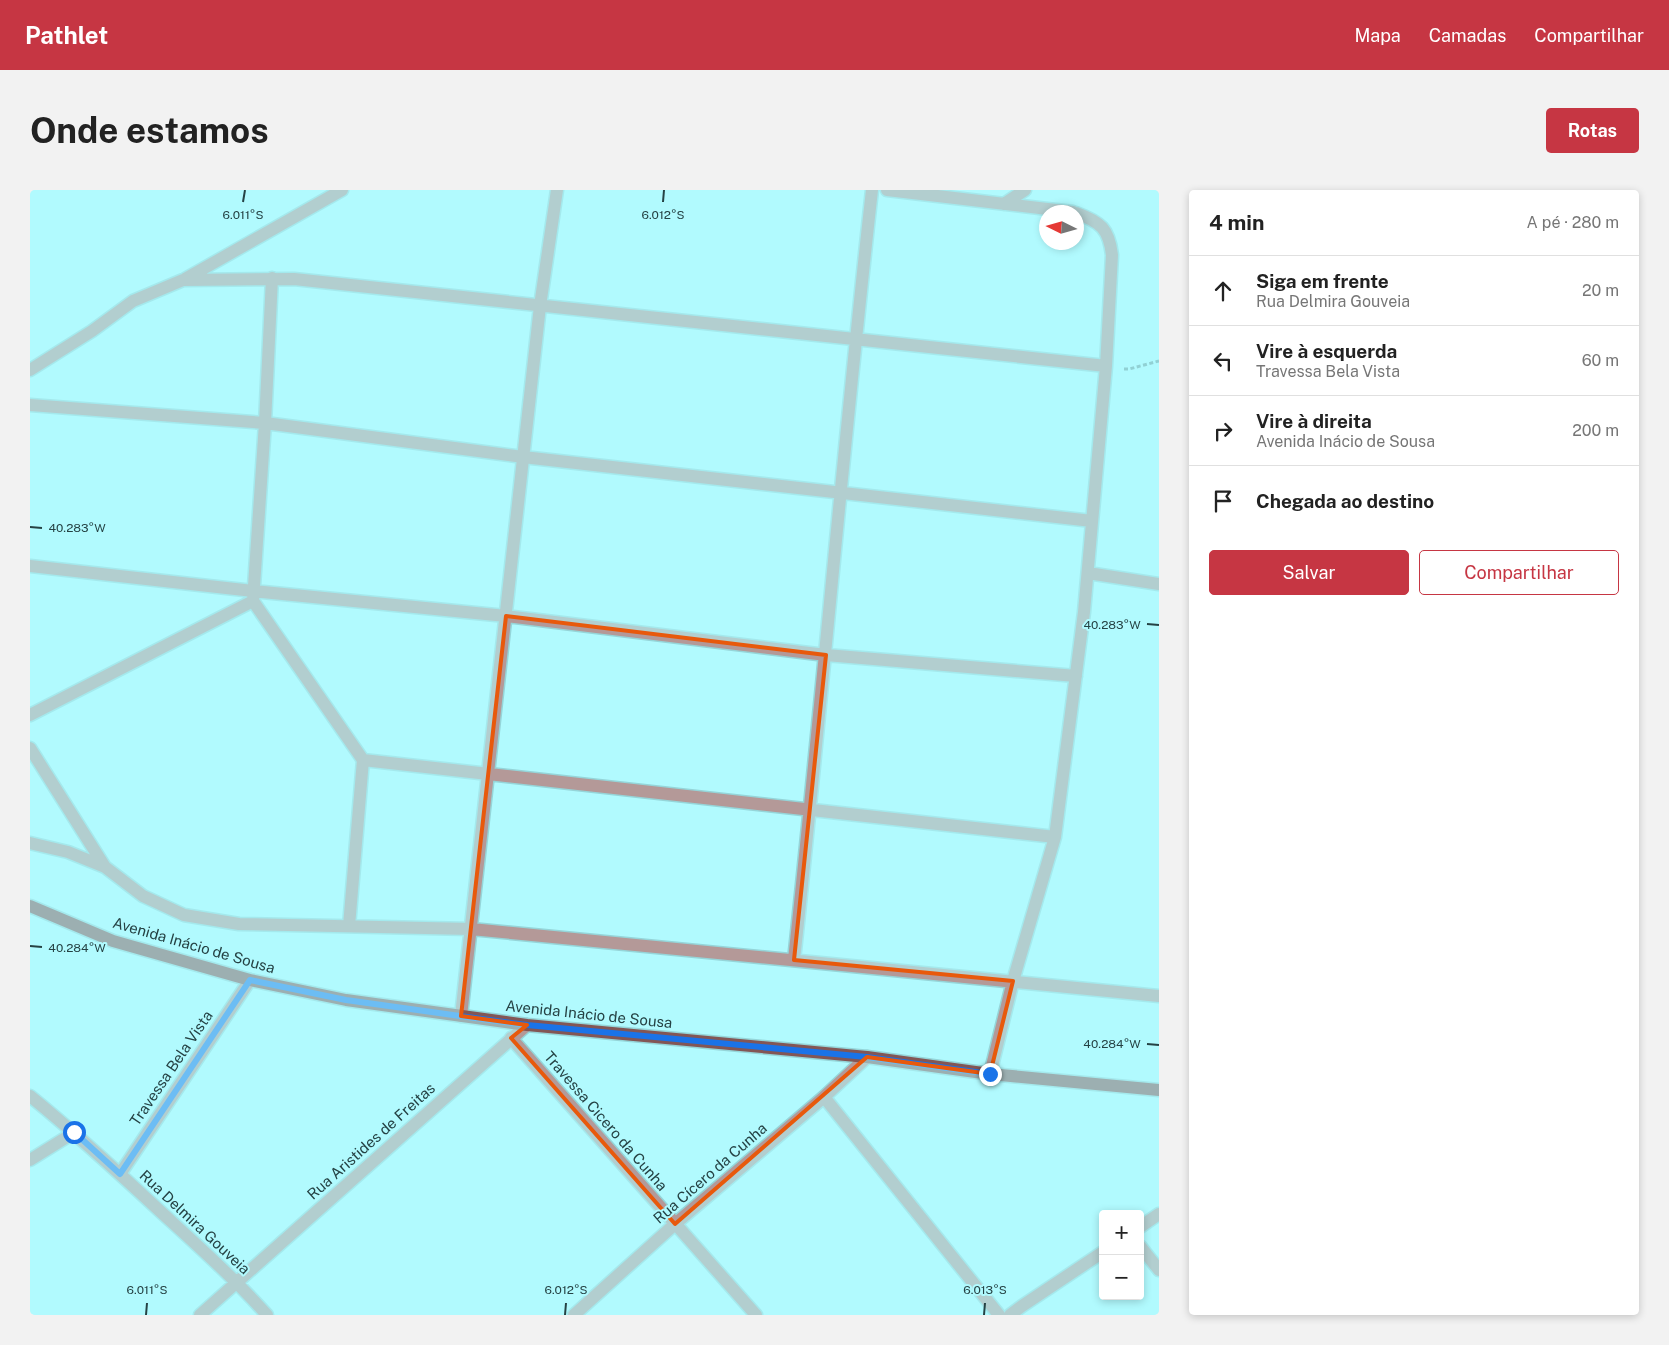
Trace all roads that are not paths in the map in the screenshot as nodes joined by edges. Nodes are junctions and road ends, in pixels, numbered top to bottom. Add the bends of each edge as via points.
1 (342, 190) edge
2 (557, 190) edge
3 (872, 190) edge
4 (887, 190) edge
5 (1025, 190) edge
6 (1004, 204) junction
7 (1039, 208) edge
8 (1084, 216) edge
9 (272, 278) junction
10 (183, 280) junction
11 (540, 306) junction
12 (855, 340) junction
13 (1106, 366) junction
14 (30, 370) edge
15 (30, 405) edge
16 (265, 422) junction
17 (523, 457) junction
18 (841, 493) junction
19 (1092, 521) junction
20 (30, 566) edge
21 (1088, 573) junction
22 (1159, 584) edge
23 (253, 596) junction
24 (506, 616) junction
25 (826, 655) junction
26 (1076, 676) junction
27 (30, 715) edge
28 (30, 748) edge
29 (363, 760) junction
30 (488, 773) junction
31 (811, 809) junction
32 (1055, 837) junction
33 (30, 844) edge
34 (105, 868) junction
35 (30, 906) edge
36 (349, 926) junction
37 (471, 929) junction
38 (794, 960) junction
39 (250, 980) junction
40 (1013, 981) junction
41 (1159, 996) edge
42 (460, 1016) junction
43 (527, 1025) junction
44 (512, 1038) junction
45 (867, 1057) junction
46 (990, 1074) junction
47 (1159, 1090) edge
48 (30, 1096) edge
49 (824, 1096) junction
50 (74, 1132) junction
51 (30, 1160) edge
52 (120, 1174) junction
53 (1159, 1214) edge
54 (675, 1224) junction
55 (1144, 1224) edge
56 (1144, 1251) edge
57 (1099, 1255) edge
58 (1159, 1270) edge
59 (237, 1282) junction
60 (200, 1315) edge
61 (267, 1315) edge
62 (574, 1315) edge
63 (756, 1315) edge
64 (999, 1315) edge
65 (1010, 1315) edge

1 - 10 street
2 - 11 street
3 - 12 street
4 - 6 street
5 - 6 street
6 - 7 street
8 - 13 street via 1106,230 1111,243
9 - 10 street
9 - 11 street
9 - 16 street
10 - 14 street via 133,301
11 - 12 street
11 - 17 street
12 - 13 street
12 - 18 street
13 - 19 street
15 - 16 street
16 - 17 street
16 - 23 street
17 - 18 street
17 - 24 street
18 - 19 street
18 - 25 street
19 - 21 street
20 - 23 street
21 - 22 street
21 - 26 street
23 - 24 street
23 - 27 street
23 - 29 street
24 - 25 street
24 - 30 street
25 - 26 street
25 - 31 street
26 - 32 street
28 - 34 street
29 - 30 street
29 - 36 street
30 - 31 street
30 - 37 street
31 - 32 street
31 - 38 street
32 - 40 street
33 - 34 street via 68,852
34 - 36 street via 142,896 184,915 239,924
35 - 39 main road, Avenida Inácio de Sousa via 114,941
36 - 37 street
37 - 38 street
37 - 42 street
38 - 40 street
39 - 42 main road, Avenida Inácio de Sousa via 346,1000
39 - 52 street, Travessa Bela Vista
40 - 41 street
40 - 46 street
42 - 43 main road, Avenida Inácio de Sousa
43 - 44 street, Rua Aristides de Freitas
43 - 45 main road, Avenida Inácio de Sousa
44 - 54 street, Travessa Cicero da Cunha
44 - 59 street, Rua Aristides de Freitas
45 - 46 main road, Avenida Inácio de Sousa
45 - 49 street, Rua Cícero da Cunha
46 - 47 main road, Avenida Inácio de Sousa
48 - 50 street, Rua Delmira Gouveia
49 - 54 street, Rua Cícero da Cunha
49 - 64 street
50 - 51 street
50 - 52 street, Rua Delmira Gouveia
52 - 59 street, Rua Delmira Gouveia
53 - 55 street
54 - 62 street, Rua Cícero da Cunha
54 - 63 street, Travessa Cicero da Cunha
56 - 58 street
57 - 65 street
59 - 60 street, Rua Aristides de Freitas
59 - 61 street, Rua Delmira Gouveia

